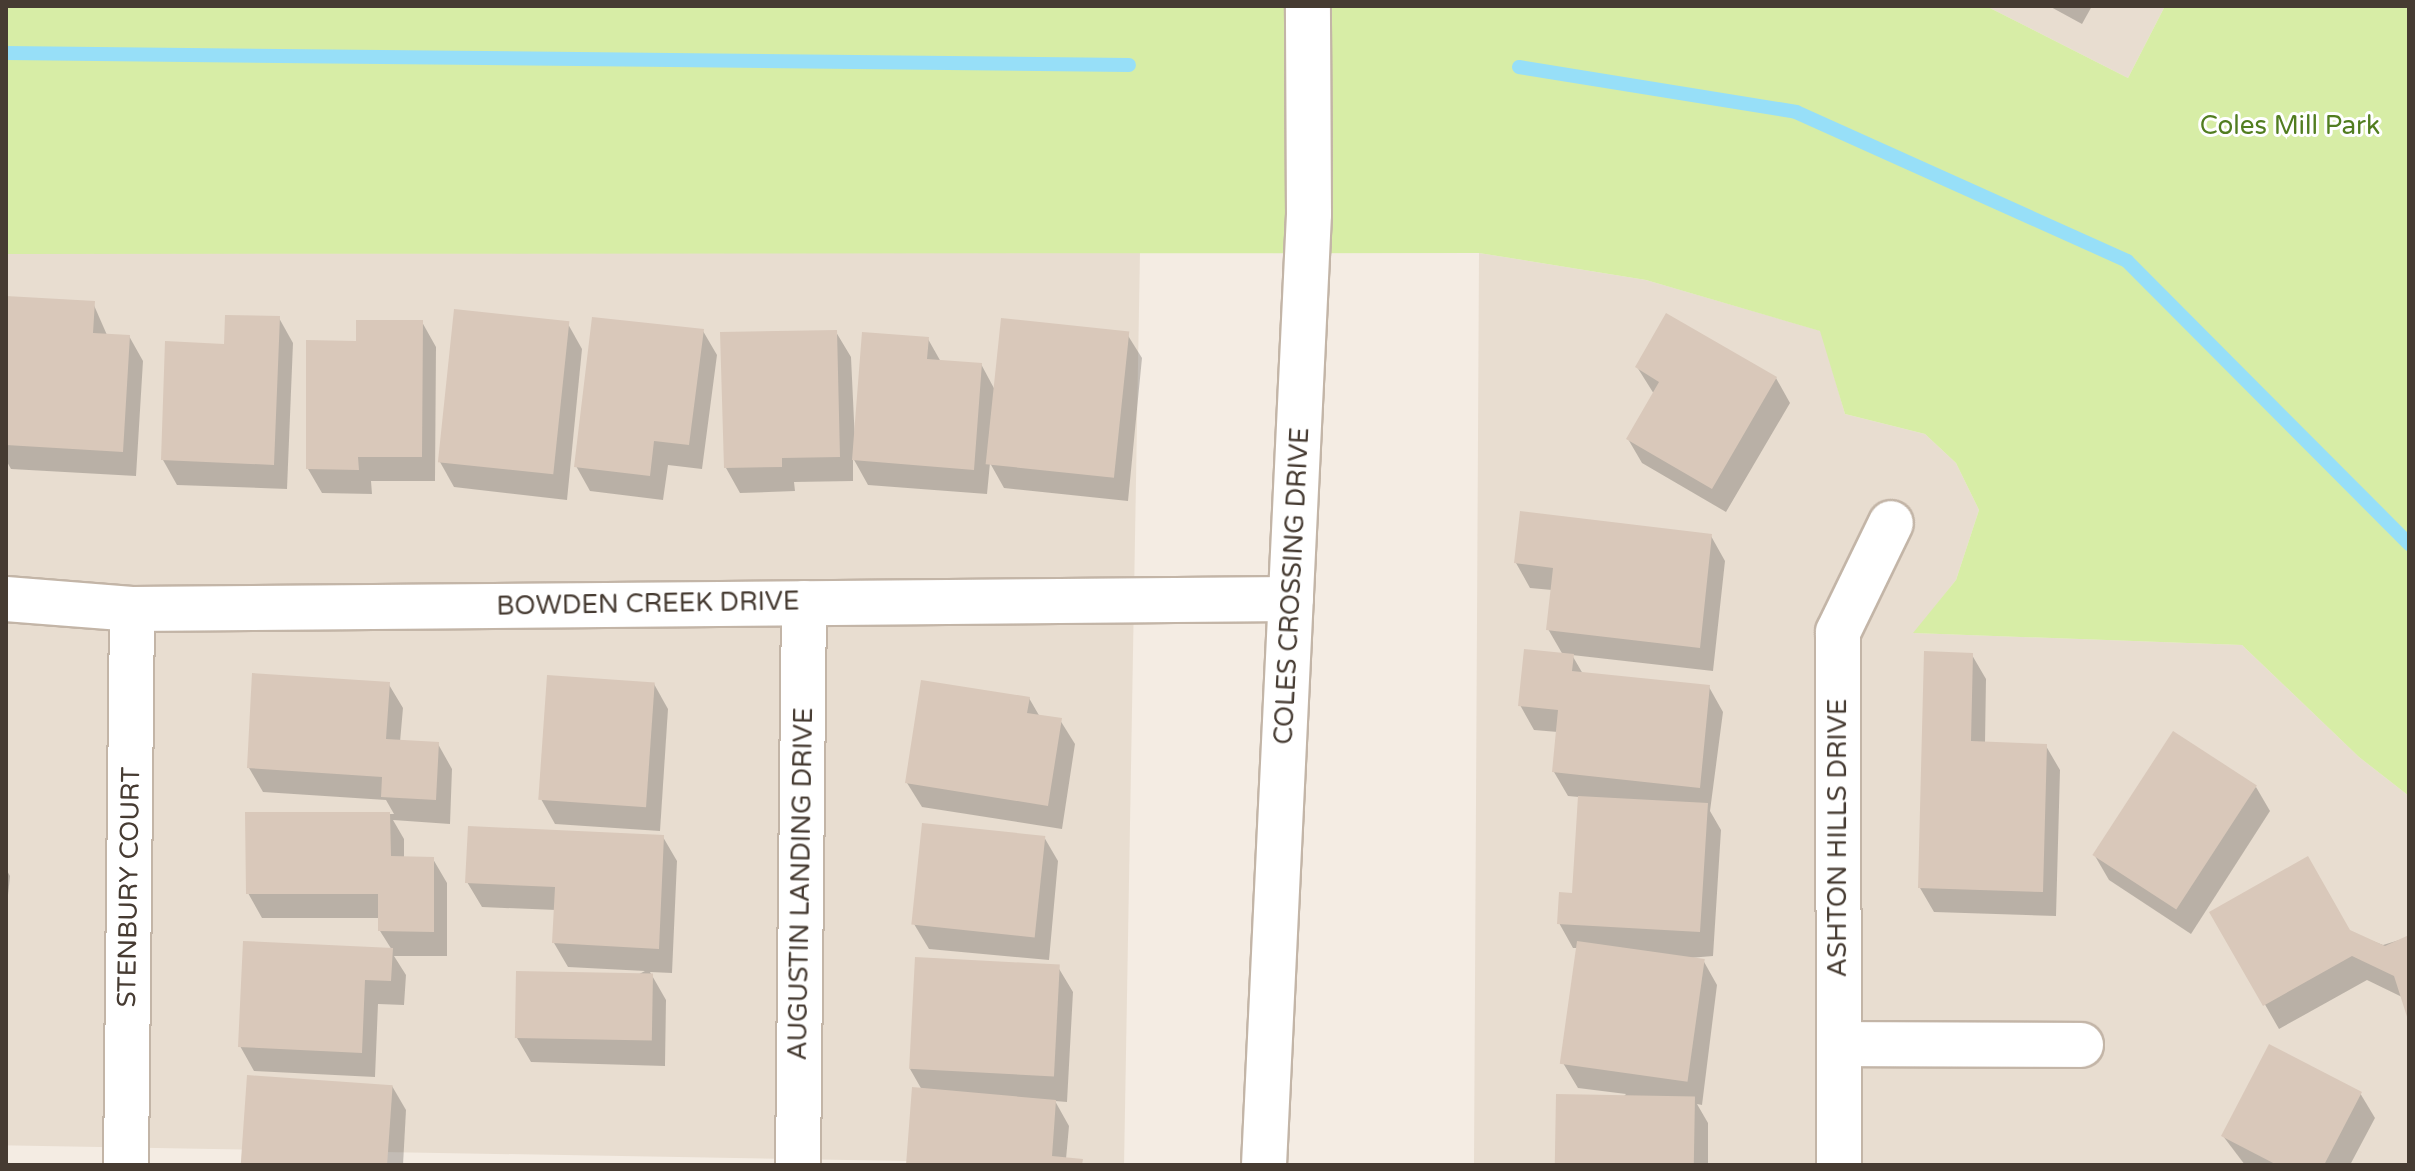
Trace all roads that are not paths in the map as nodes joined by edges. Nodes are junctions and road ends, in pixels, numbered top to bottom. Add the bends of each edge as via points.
1 (1308, 6) edge
2 (1891, 523) dead end
3 (6, 599) edge
4 (1291, 599) junction
5 (804, 603) junction
6 (132, 609) junction
7 (1839, 1044) junction
8 (2081, 1045) dead end
9 (126, 1165) edge
10 (798, 1165) edge
11 (1264, 1165) edge
12 (1839, 1165) edge

1 - 4 street, COLES CROSSING DRIVE via 1309,214
2 - 7 street, ASHTON HILLS DRIVE via 1838,632
3 - 6 street, BOWDEN CREEK DRIVE
4 - 5 street, BOWDEN CREEK DRIVE
4 - 11 street, COLES CROSSING DRIVE
5 - 6 street, BOWDEN CREEK DRIVE
5 - 10 street, AUGUSTIN LANDING DRIVE
6 - 9 street, STENBURY COURT
7 - 8 street
7 - 12 street, ASHTON HILLS DRIVE

